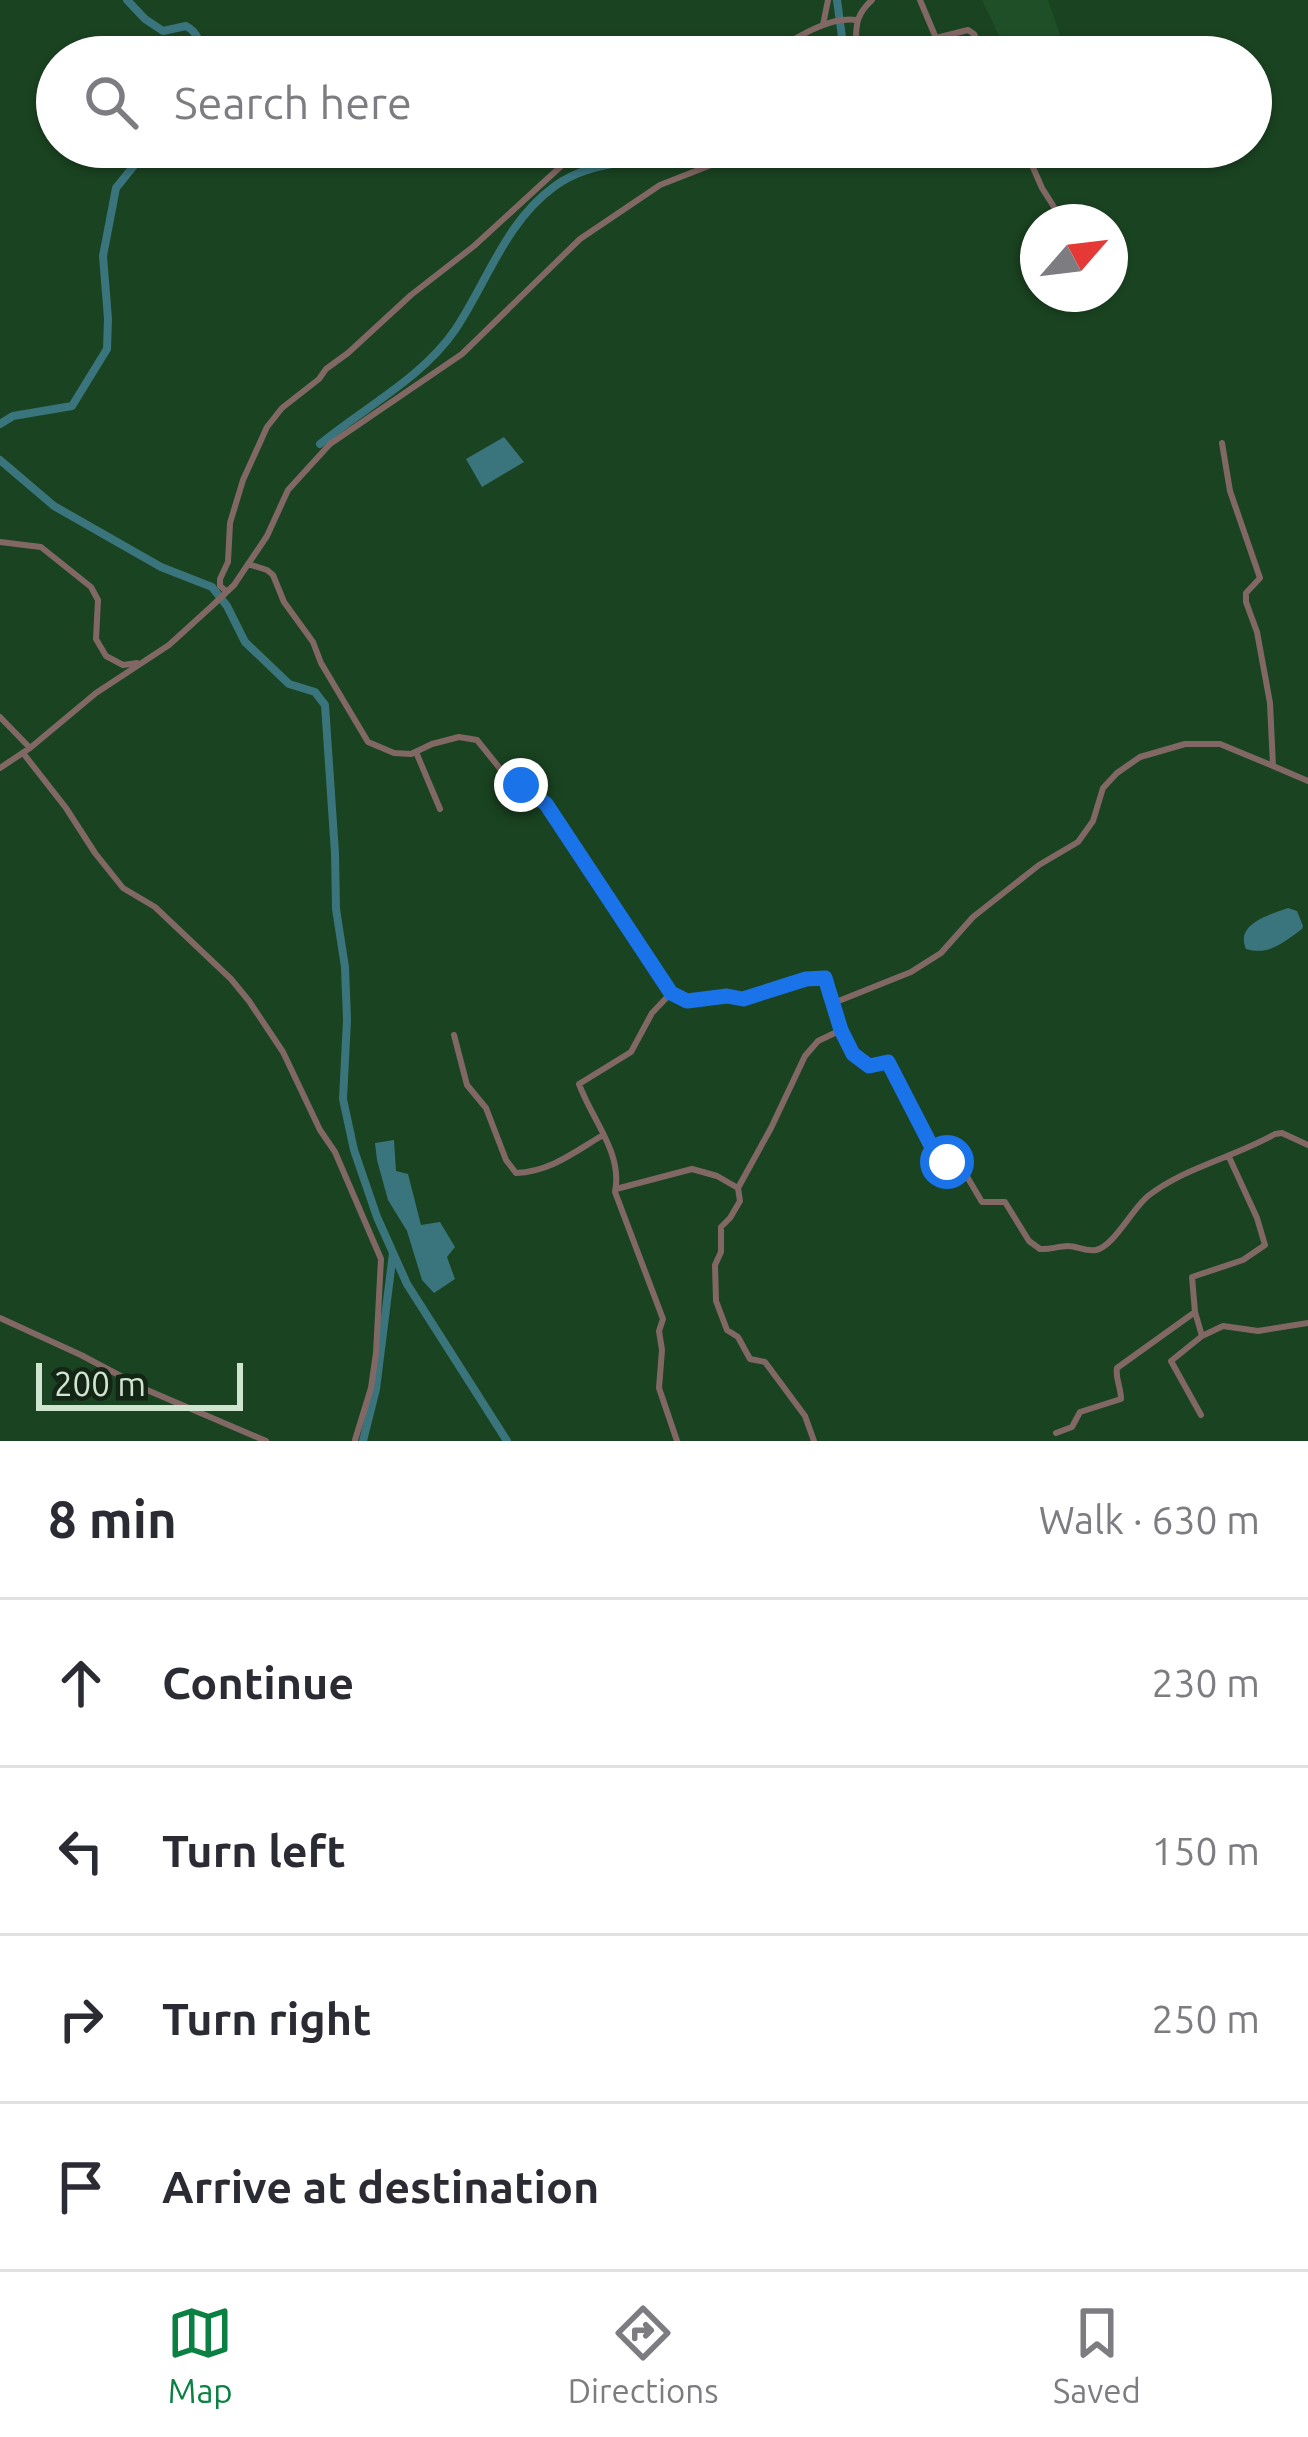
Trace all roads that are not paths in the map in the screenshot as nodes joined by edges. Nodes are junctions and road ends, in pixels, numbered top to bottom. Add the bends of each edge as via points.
1 (828, 0) edge
2 (872, 0) edge
3 (920, 0) edge
4 (856, 20) junction
5 (823, 26) junction
6 (804, 36) edge
7 (855, 36) edge
8 (935, 36) edge
9 (944, 36) edge
10 (975, 36) edge
11 (559, 168) edge
12 (703, 168) edge
13 (1033, 168) edge
14 (1052, 204) edge
15 (1222, 443) dead end
16 (0, 542) edge
17 (248, 564) junction
18 (226, 591) junction
19 (140, 662) junction
20 (0, 718) edge
21 (26, 750) junction
22 (416, 752) junction
23 (1273, 766) junction
24 (0, 768) edge
25 (1308, 781) edge
26 (440, 809) dead end
27 (671, 993) junction
28 (831, 1004) junction
29 (841, 1030) junction
30 (454, 1035) dead end
31 (604, 1135) junction
32 (1308, 1145) edge
33 (1229, 1157) junction
34 (738, 1188) junction
35 (615, 1190) junction
36 (1195, 1312) junction
37 (0, 1318) edge
38 (1308, 1323) edge
39 (1202, 1336) junction
40 (1201, 1414) dead end
41 (1056, 1433) dead end
42 (266, 1441) edge
43 (357, 1441) edge
44 (677, 1441) edge
45 (814, 1441) edge

1 - 5 street
2 - 4 street
3 - 8 street
4 - 5 street
4 - 7 street
5 - 6 street
9 - 10 street
11 - 18 street via 267,427 234,508 220,579
12 - 17 street via 660,185 580,238 461,354 330,444 288,490
13 - 14 street
15 - 23 street via 1261,578 1246,602 1270,703
16 - 19 street via 41,547 91,587 96,639 106,656
17 - 18 street
17 - 22 street via 273,575 362,736 394,753
18 - 19 street
19 - 21 street
20 - 21 street
21 - 24 street
21 - 43 street via 123,888 155,907 249,1001 335,1152 381,1259 376,1353
22 - 26 street
22 - 27 street via 459,737 477,740 510,782 546,804
23 - 25 street
23 - 28 street via 1220,744 1140,757 1102,788 1078,842 973,917 941,953
27 - 28 street via 687,1001 743,999 825,978
27 - 31 street via 631,1052 579,1084
28 - 29 street
29 - 33 street via 869,1066 888,1062 939,1161 959,1163 982,1202 1005,1202 1040,1249 1096,1250 1163,1185
29 - 34 street via 805,1056
30 - 31 street via 466,1085 517,1173 549,1167
31 - 35 street
32 - 33 street via 1282,1133
33 - 36 street via 1265,1245 1192,1277
34 - 35 street via 692,1169
34 - 45 street via 740,1202 721,1227 716,1301 727,1330 750,1359 765,1362
35 - 44 street via 663,1319 659,1388
36 - 39 street
36 - 41 street via 1117,1368 1120,1399 1080,1412 1072,1427
37 - 42 street
38 - 39 street via 1258,1331 1223,1326
39 - 40 street via 1172,1361

